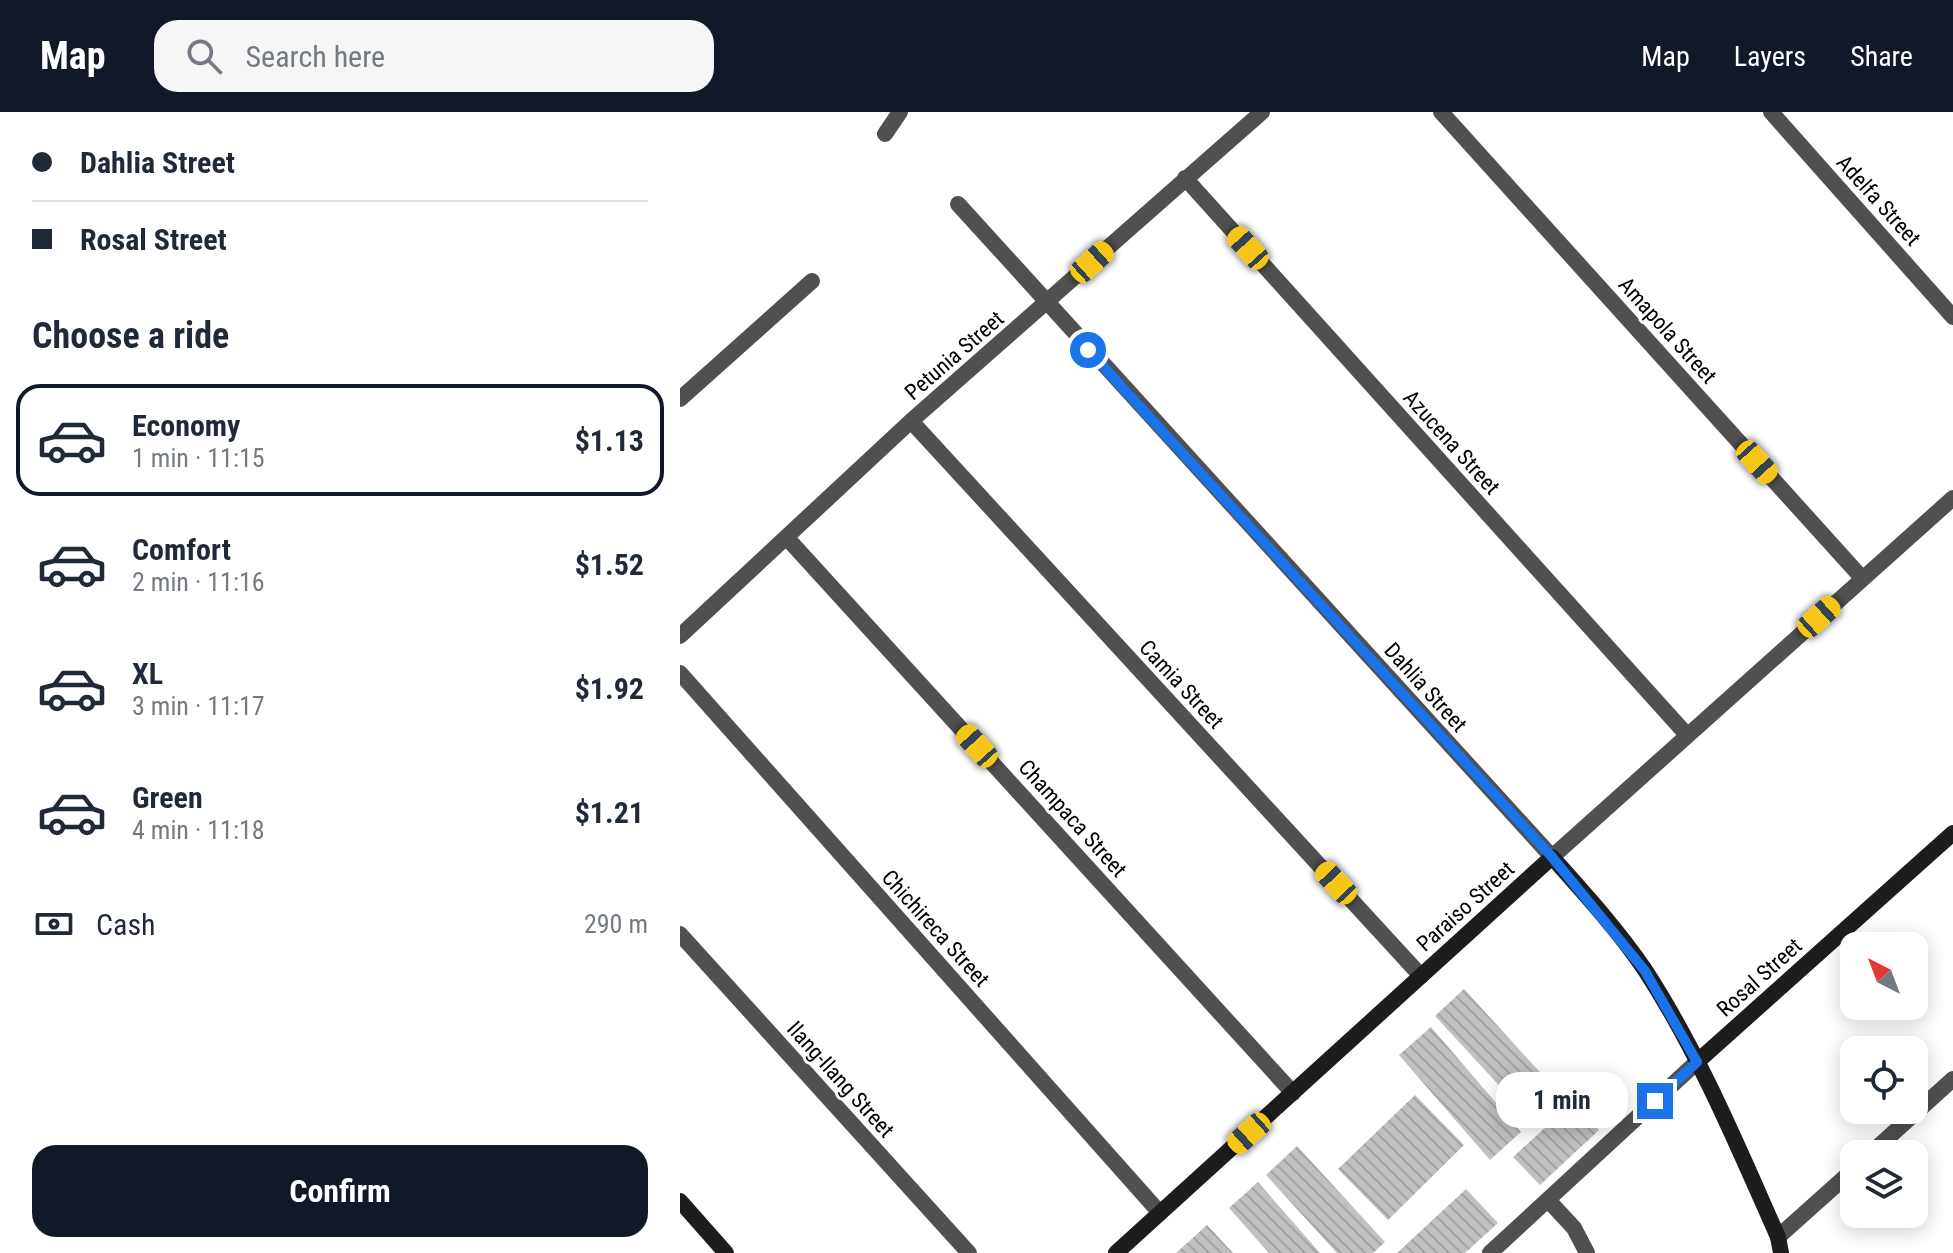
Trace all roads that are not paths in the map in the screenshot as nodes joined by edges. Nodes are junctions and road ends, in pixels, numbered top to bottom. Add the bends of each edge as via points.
1 (900, 112) edge
2 (1262, 112) edge
3 (1441, 112) edge
4 (1771, 112) edge
5 (885, 134) dead end
6 (1185, 178) junction
7 (958, 204) dead end
8 (812, 281) dead end
9 (1045, 304) junction
10 (1953, 317) edge
11 (680, 399) edge
12 (911, 421) junction
13 (1953, 498) edge
14 (787, 538) junction
15 (1862, 578) junction
16 (680, 636) edge
17 (680, 673) edge
18 (1687, 735) junction
19 (1953, 833) edge
20 (1552, 857) junction
21 (680, 934) edge
22 (1421, 976) junction
23 (1697, 1062) junction
24 (1953, 1079) edge
25 (1293, 1093) junction
26 (1885, 1140) edge
27 (1840, 1183) edge
28 (1548, 1200) junction
29 (680, 1201) edge
30 (1160, 1213) junction
31 (1779, 1245) edge
32 (726, 1253) edge
33 (969, 1253) edge
34 (1116, 1253) edge
35 (1490, 1253) edge
36 (1587, 1253) edge

1 - 5 street
2 - 6 street, Petunia Street
3 - 15 street, Amapola Street
4 - 10 street, Adelfa Street
6 - 9 street, Petunia Street
6 - 18 street, Azucena Street
7 - 9 street, Dahlia Street
8 - 11 street
9 - 12 street, Petunia Street
9 - 20 street, Dahlia Street
12 - 14 street, Petunia Street
12 - 22 street, Camia Street
13 - 15 street, Paraiso Street
14 - 16 street, Petunia Street
14 - 25 street, Champaca Street
15 - 18 street, Paraiso Street
17 - 30 street, Chichireca Street
18 - 20 street, Paraiso Street
19 - 23 street, Rosal Street
20 - 22 street, Paraiso Street
20 - 23 street, Dahlia Street via 1645,971
21 - 33 street, Ilang-Ilang Street
22 - 25 street, Paraiso Street
23 - 28 street, Rosal Street
23 - 31 street, Dahlia Street
24 - 26 street
25 - 30 street, Paraiso Street
27 - 31 street
28 - 35 street, Rosal Street
28 - 36 street via 1574,1228
29 - 32 street
30 - 34 street, Paraiso Street

